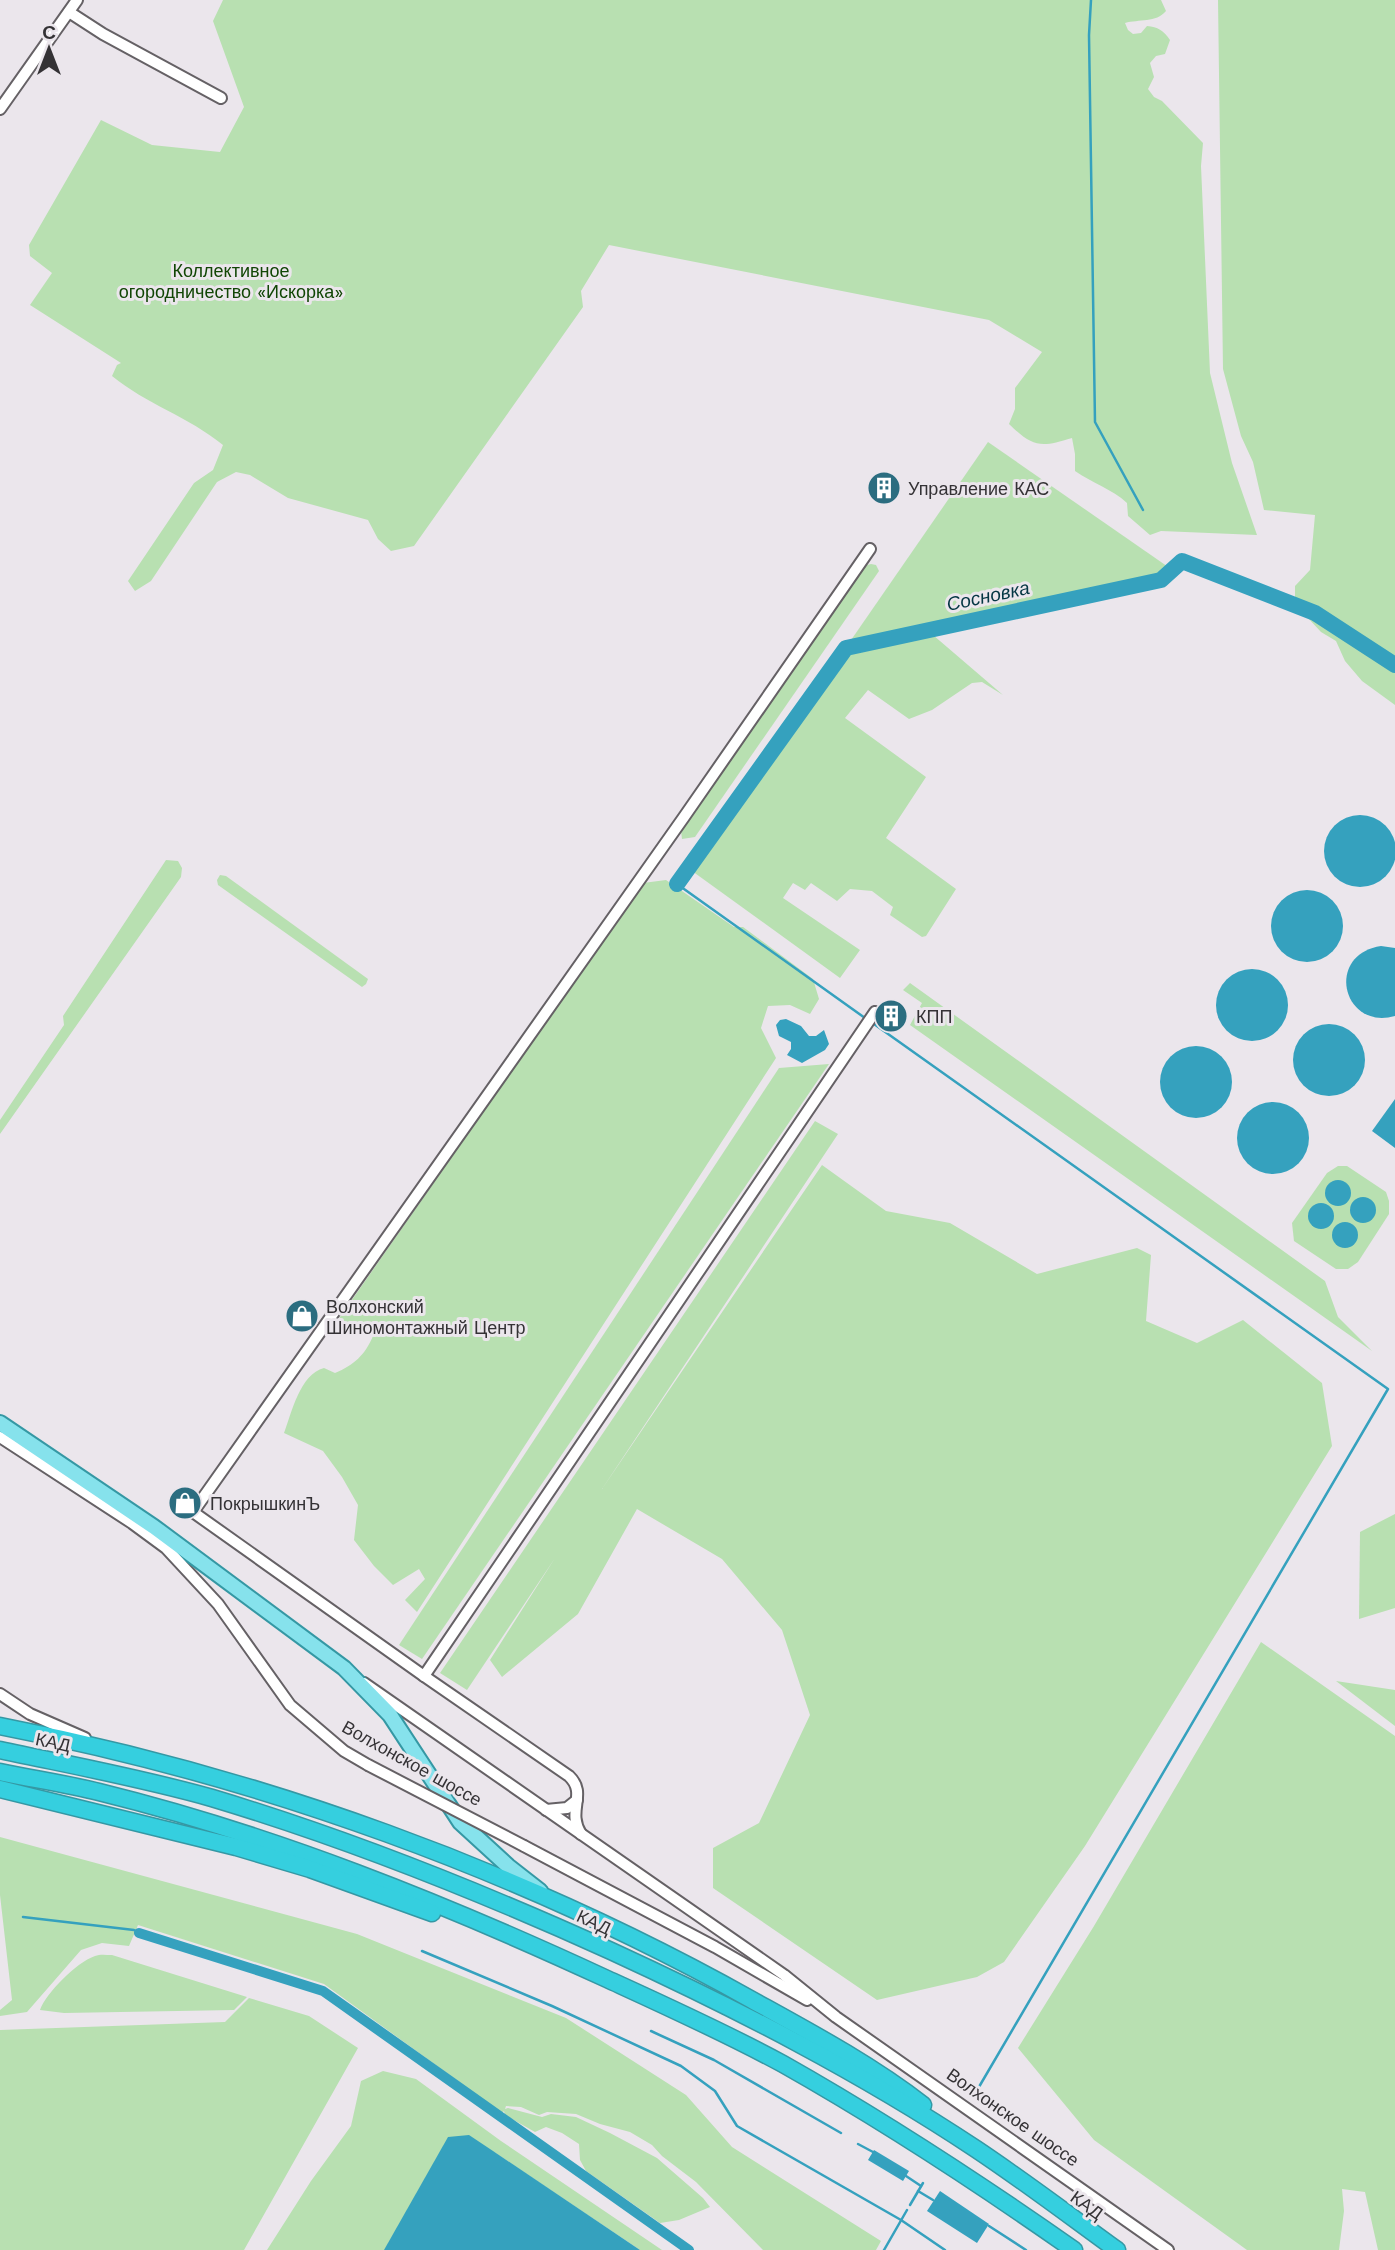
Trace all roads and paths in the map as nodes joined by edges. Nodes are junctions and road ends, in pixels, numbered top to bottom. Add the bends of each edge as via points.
1 (78, 0) edge
2 (69, 12) junction
3 (221, 98) dead end
4 (0, 109) edge
5 (870, 549) dead end
6 (875, 1012) dead end
7 (0, 1423) edge
8 (0, 1437) edge
9 (344, 1668) junction
10 (424, 1676) junction
11 (0, 1695) edge
12 (0, 1726) edge
13 (0, 1751) edge
14 (117, 1751) junction
15 (0, 1772) edge
16 (0, 1791) edge
17 (577, 1800) junction
18 (546, 1810) junction
19 (581, 1834) junction
20 (555, 1902) junction
21 (544, 1950) junction
22 (836, 2017) junction
23 (975, 2149) junction
24 (1074, 2250) edge
25 (1117, 2250) edge
26 (1168, 2250) edge

1 - 2 street
2 - 3 street
2 - 4 street
5 - 10 street via 193,1512
6 - 10 street
7 - 9 main road, Волхонское шоссе via 154,1527
8 - 22 street, Волхонское шоссе, bridge via 166,1548 218,1604 290,1705 344,1751 715,1947
9 - 18 street, Волхонское шоссе
9 - 20 main road via 390,1715 460,1822
10 - 17 street via 569,1776 578,1791
11 - 14 street via 49,1724
12 - 14 highway
13 - 23 highway, КАД via 209,1798 373,1852 527,1913 771,2028
14 - 20 highway via 345,1820
15 - 21 highway via 99,1792 311,1856
16 - 21 highway via 172,1830 310,1869
17 - 18 street via 567,1808
17 - 19 street via 575,1824
18 - 19 street, Волхонское шоссе
19 - 22 street, Волхонское шоссе via 784,1975
20 - 23 highway via 685,1962 809,2032 920,2103
21 - 24 highway via 783,2064 961,2172
22 - 26 street, Волхонское шоссе
23 - 25 highway, КАД

